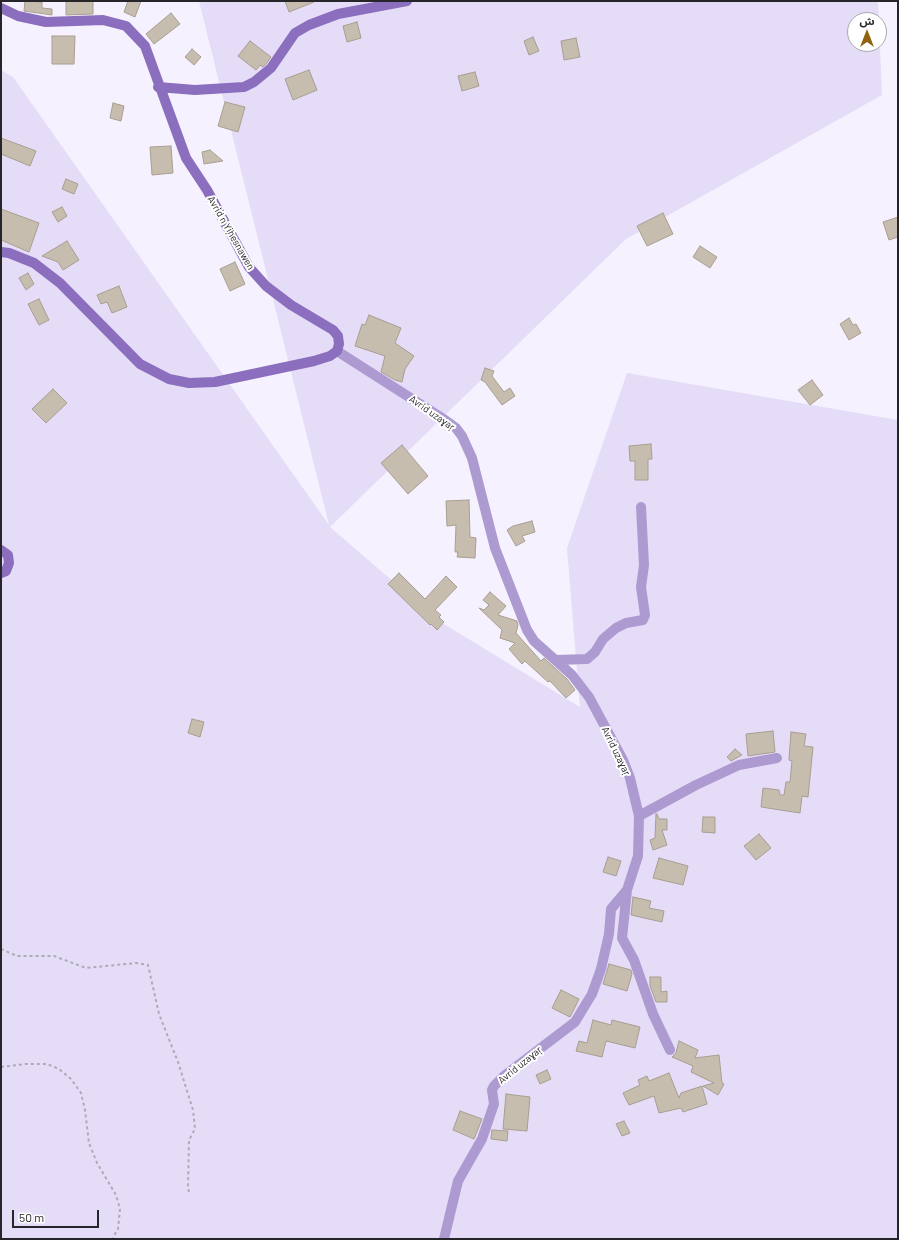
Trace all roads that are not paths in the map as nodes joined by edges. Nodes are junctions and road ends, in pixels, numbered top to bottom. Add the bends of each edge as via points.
1 (407, 1) edge
2 (1, 8) edge
3 (158, 87) junction
4 (1, 252) edge
5 (337, 351) junction
6 (641, 507) dead end
7 (1, 550) edge
8 (1, 573) edge
9 (556, 660) junction
10 (777, 758) dead end
11 (639, 816) junction
12 (627, 890) junction
13 (670, 1050) dead end
14 (444, 1239) edge

1 - 3 street via 338,14 309,25 295,33 271,68 244,87 195,90
2 - 3 street, Avrid n Yiḥesnawen via 18,16 46,22 103,20 126,26 145,46
3 - 5 street, Avrid n Yiḥesnawen via 186,158 207,190 249,267 266,286 291,305 333,330 338,336
4 - 5 street via 34,263 60,283 140,364 169,379 189,383 215,382 314,361
5 - 9 street, Avrid uzaɣaṛ via 445,420 462,436 472,458 495,548 521,618 534,641
6 - 9 street via 644,565 641,587 645,615 643,620 616,628 587,659
7 - 8 street via 8,555 9,563 6,571
9 - 11 street, Avrid uzaɣaṛ via 589,697 610,735 630,778
10 - 11 street via 739,765
11 - 12 street, Avrid uzaɣaṛ via 638,856
12 - 13 street via 622,938 634,960 653,1014
12 - 14 street, Avrid uzaɣaṛ via 612,909 601,969 592,994 575,1022 494,1086 494,1104 482,1140 458,1181

